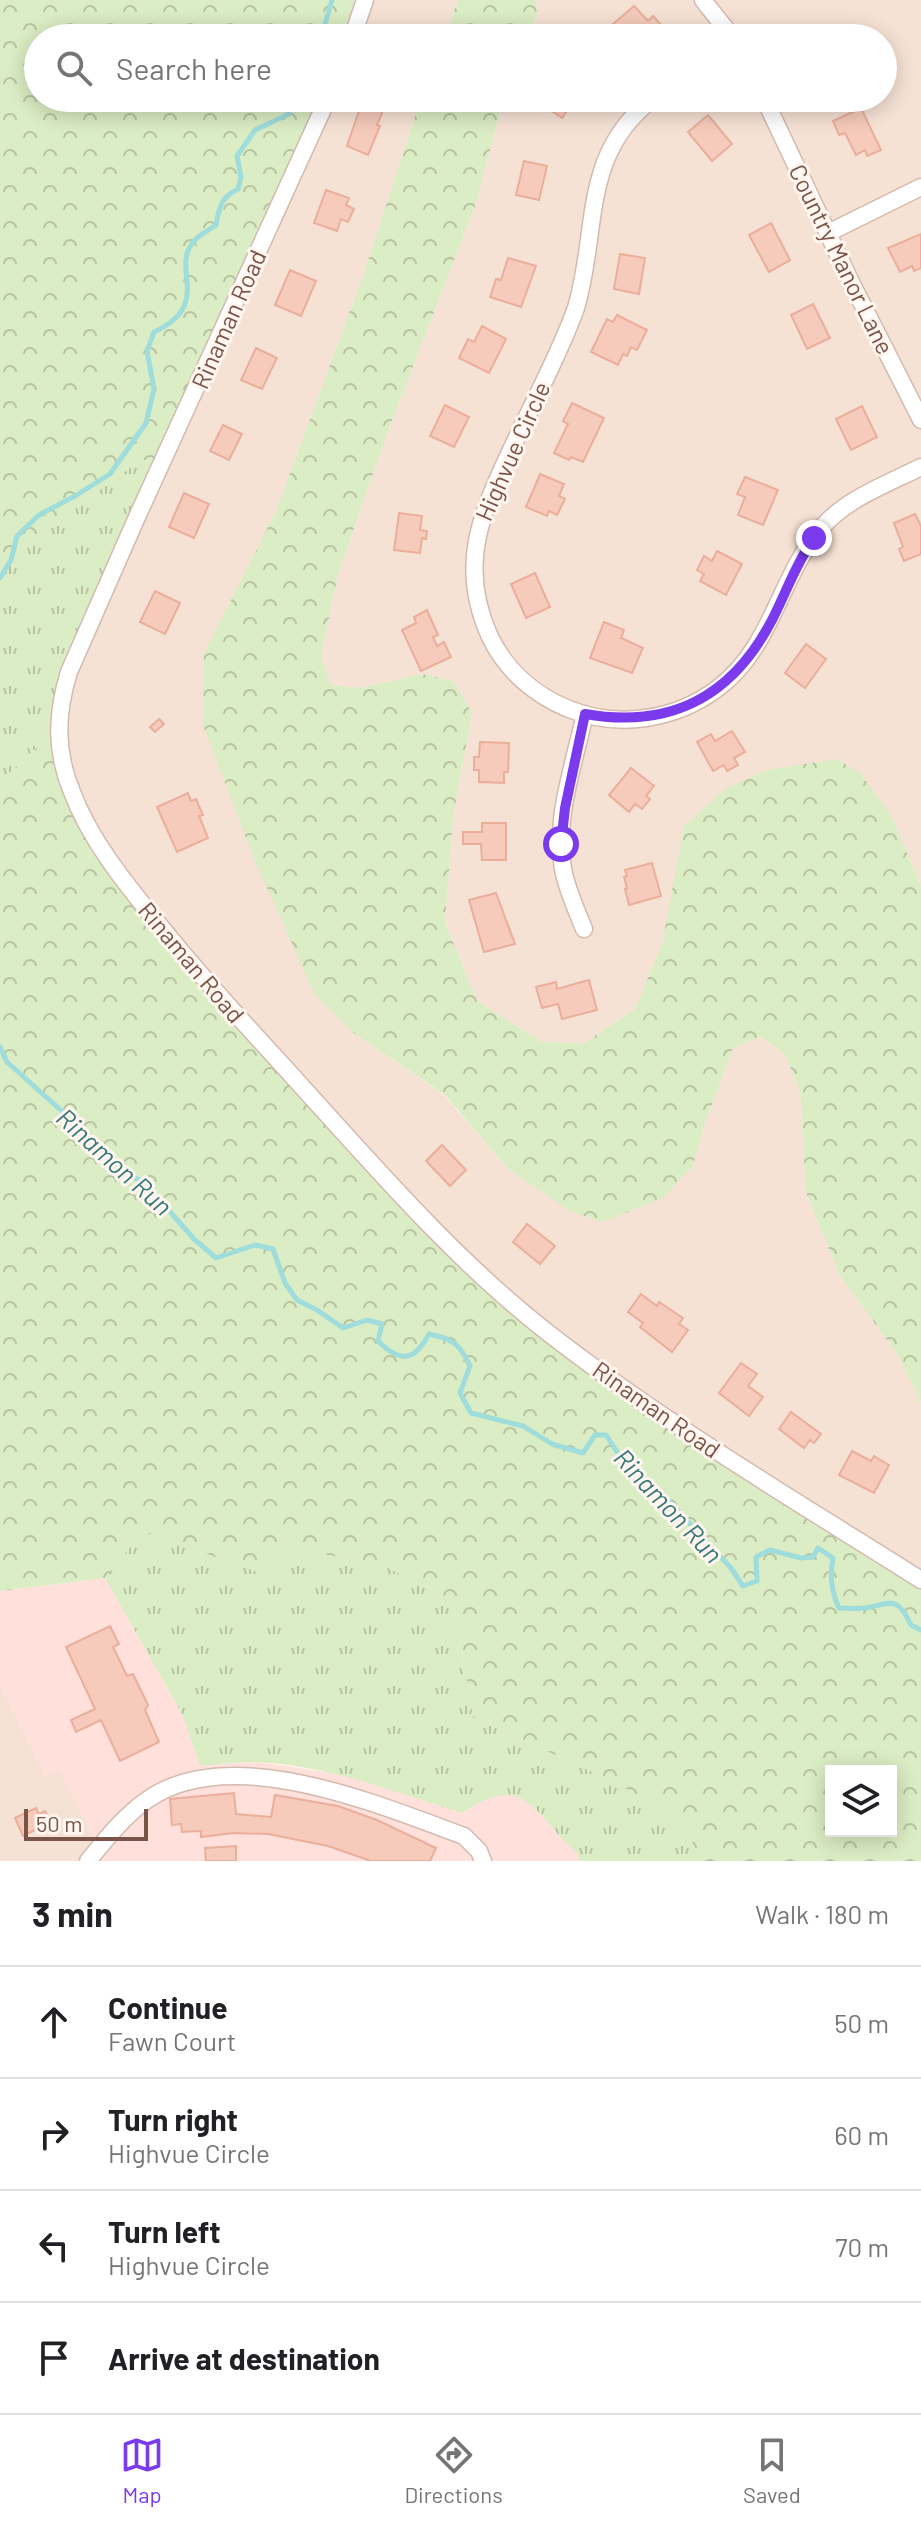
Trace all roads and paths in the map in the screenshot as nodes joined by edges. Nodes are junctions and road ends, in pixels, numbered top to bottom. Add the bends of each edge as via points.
1 (365, 0) edge
2 (703, 0) edge
3 (357, 24) edge
4 (722, 24) edge
5 (322, 112) edge
6 (640, 112) edge
7 (771, 112) edge
8 (921, 187) edge
9 (828, 233) junction
10 (921, 420) edge
11 (921, 467) edge
12 (585, 714) junction
13 (584, 929) dead end
14 (921, 1580) edge
15 (88, 1861) edge
16 (483, 1861) edge

1 - 3 street
2 - 4 street
5 - 14 street, Rinaman Road via 69,672 58,729 71,792 133,894 201,975 364,1154 500,1292 661,1414
6 - 12 street, Highvue Circle via 604,160 576,308 490,494 475,546 477,597 502,659 543,696
7 - 9 street, Country Manor Lane
8 - 9 street
9 - 10 street, Country Manor Lane
11 - 12 street, Highvue Circle via 857,499 823,527 755,649 717,689 658,716
12 - 13 street via 561,844 567,885
15 - 16 street via 121,1822 176,1784 251,1777 310,1783 464,1836

